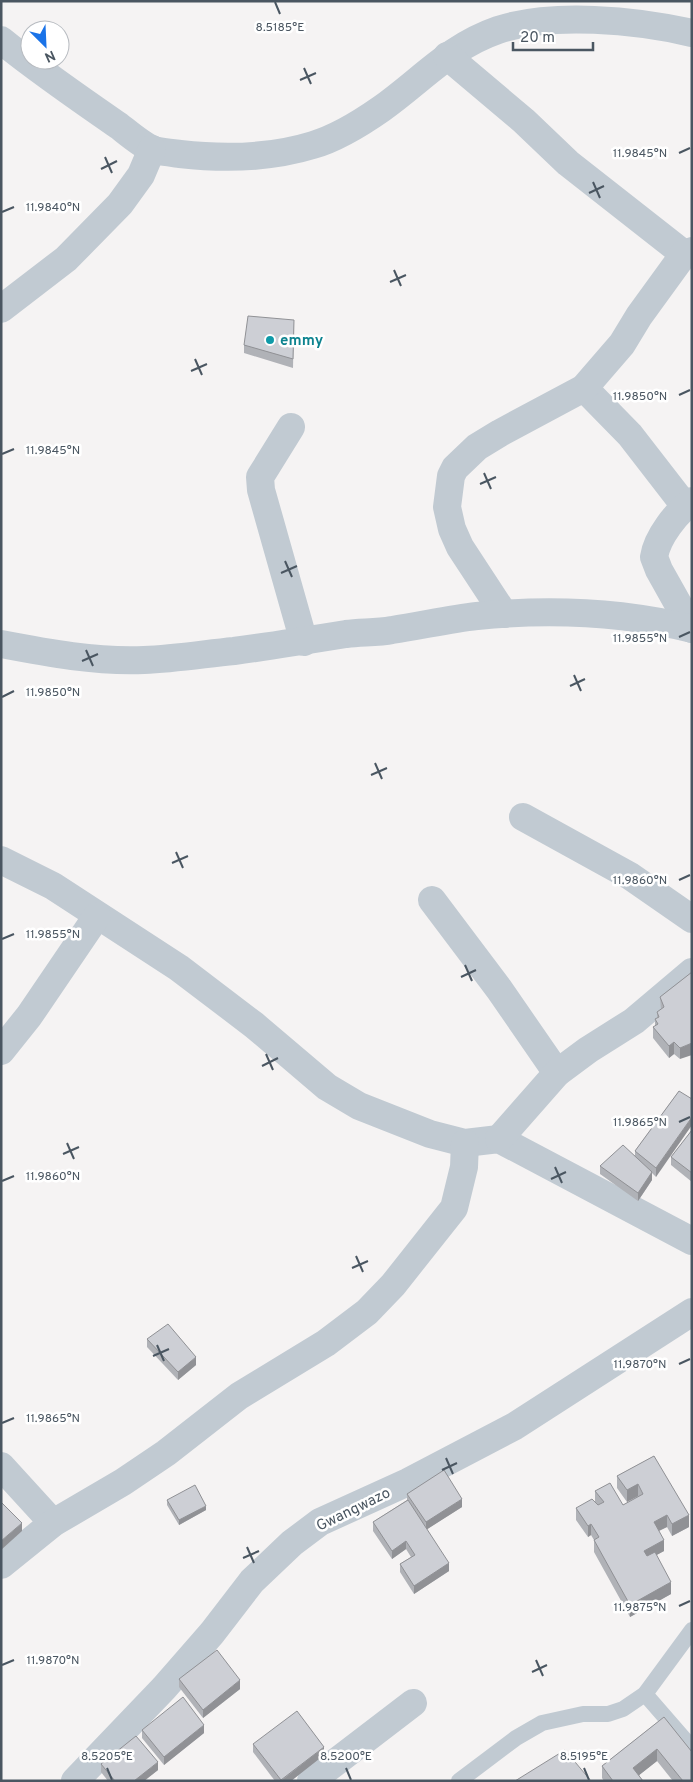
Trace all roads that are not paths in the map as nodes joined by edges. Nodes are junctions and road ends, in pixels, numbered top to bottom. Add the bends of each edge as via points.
1 (692, 33) edge
2 (1, 40) edge
3 (447, 56) junction
4 (152, 149) junction
5 (688, 253) edge
6 (1, 309) edge
7 (584, 388) junction
8 (291, 427) dead end
9 (688, 503) edge
10 (504, 614) junction
11 (692, 629) edge
12 (304, 642) junction
13 (1, 644) edge
14 (523, 816) dead end
15 (1, 860) edge
16 (432, 900) dead end
17 (97, 916) junction
18 (692, 919) edge
19 (692, 972) edge
20 (1, 1051) edge
21 (557, 1074) junction
22 (499, 1139) junction
23 (464, 1143) junction
24 (692, 1241) edge
25 (692, 1312) edge
26 (1, 1466) edge
27 (53, 1523) junction
28 (1, 1565) edge
29 (692, 1630) edge
30 (645, 1694) junction
31 (413, 1703) dead end
32 (692, 1748) edge
33 (75, 1781) edge
34 (310, 1781) edge
35 (459, 1781) edge

1 - 3 street via 627,23 540,21 499,30 467,43
2 - 4 street
3 - 4 street via 379,110 314,145 233,158
3 - 5 street via 568,163
4 - 6 street via 141,175 97,229 66,259
5 - 7 street via 639,316 622,344
7 - 9 street via 630,435
7 - 10 street via 477,447 451,476 447,507 452,529 460,547
8 - 12 street via 260,477
9 - 11 street via 664,534 654,557
10 - 11 street via 618,616 662,621
10 - 12 street
12 - 13 street via 144,660 103,660
14 - 18 street via 630,876
15 - 17 street via 53,886
16 - 21 street
17 - 20 street via 29,1016
17 - 23 street via 178,968 254,1025 327,1087 359,1106 430,1134
19 - 21 street via 634,1021
21 - 22 street
22 - 23 street
22 - 24 street
23 - 27 street via 464,1167 454,1208 423,1249 367,1312 326,1343 239,1396 166,1454
25 - 33 street, Gwangwazo via 515,1426 433,1470 320,1522 292,1543 252,1580 176,1674
26 - 27 street
27 - 28 street
29 - 30 lane
30 - 32 lane
30 - 35 lane via 623,1710 583,1714 542,1724 516,1738
31 - 34 street

